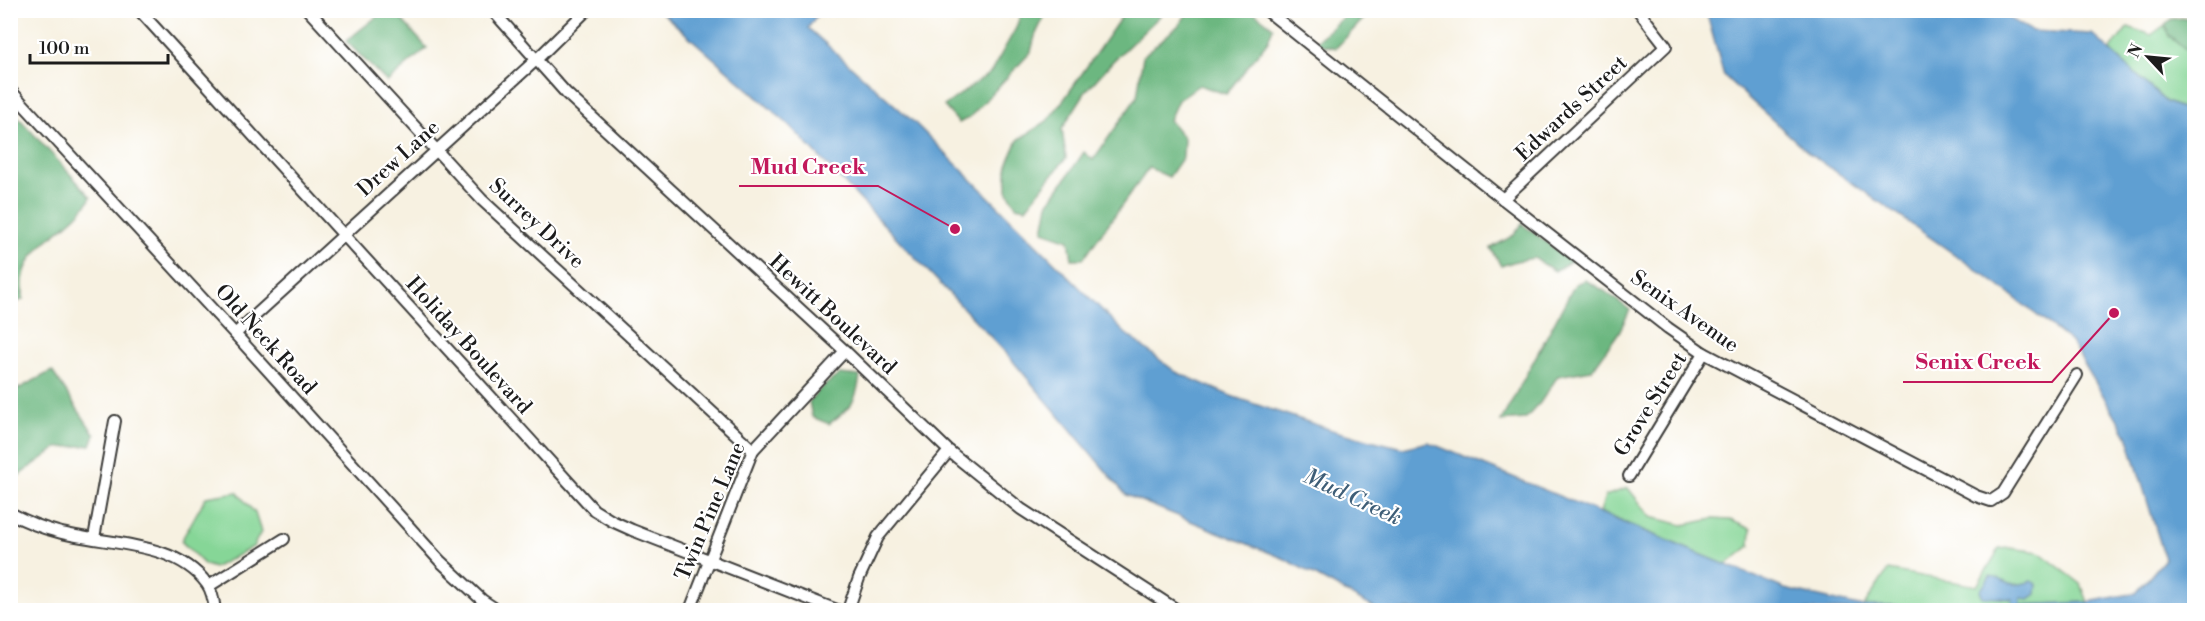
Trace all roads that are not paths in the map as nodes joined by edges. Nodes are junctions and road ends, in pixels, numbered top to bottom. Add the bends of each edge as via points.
1 (139, 10) edge
2 (308, 10) edge
3 (492, 10) edge
4 (587, 10) edge
5 (1266, 10) edge
6 (1638, 10) edge
7 (536, 60) junction
8 (10, 90) edge
9 (436, 151) junction
10 (1503, 199) junction
11 (342, 235) junction
12 (235, 334) junction
13 (845, 351) junction
14 (1704, 353) junction
15 (2077, 375) dead end
16 (115, 421) dead end
17 (753, 450) junction
18 (949, 451) junction
19 (1629, 476) dead end
20 (10, 513) edge
21 (94, 538) junction
22 (284, 539) dead end
23 (710, 559) junction
24 (208, 586) junction
25 (215, 610) edge
26 (497, 610) edge
27 (690, 610) edge
28 (837, 610) edge
29 (848, 610) edge
30 (1177, 610) edge

1 - 11 street, Holiday Boulevard
2 - 9 street, Surrey Drive
3 - 7 street, Hewitt Boulevard
4 - 7 street, Drew Lane
5 - 10 street, Senix Avenue
6 - 10 street, Edwards Street via 1666,46
7 - 9 street, Drew Lane
7 - 13 street, Hewitt Boulevard via 566,93
8 - 12 street, Old Neck Road
9 - 11 street, Drew Lane
9 - 17 street, Surrey Drive via 482,200
10 - 14 street, Senix Avenue
11 - 12 street, Drew Lane
11 - 23 street, Holiday Boulevard via 594,510 632,530
12 - 26 street, Old Neck Road via 440,561
13 - 17 street, Twin Pine Lane
13 - 18 street, Hewitt Boulevard
14 - 15 street, Senix Avenue via 1991,501 2003,493
14 - 19 street, Grove Street
16 - 21 street
17 - 23 street, Twin Pine Lane
18 - 29 street via 878,537
18 - 30 street, Hewitt Boulevard via 1021,509
20 - 21 street via 58,532
21 - 24 street via 170,555
22 - 24 street
23 - 27 street, Twin Pine Lane
23 - 28 street, Holiday Boulevard
24 - 25 street

